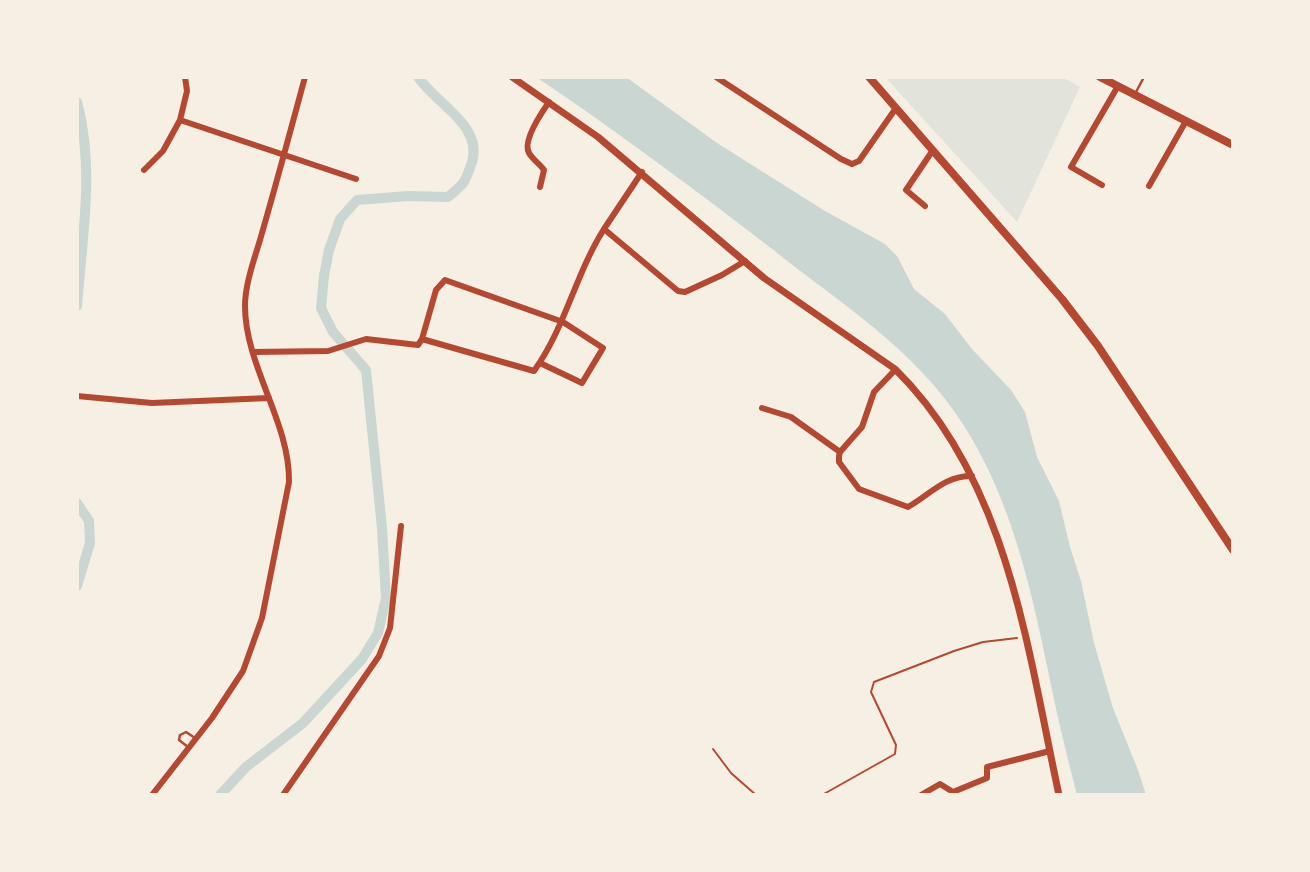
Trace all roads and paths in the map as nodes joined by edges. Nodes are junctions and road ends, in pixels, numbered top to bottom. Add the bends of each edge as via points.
1 (186, 77) edge
2 (305, 77) edge
3 (512, 77) edge
4 (716, 77) edge
5 (869, 77) edge
6 (1100, 77) edge
7 (1143, 77) edge
8 (1118, 86) junction
9 (1135, 95) junction
10 (549, 102) junction
11 (896, 108) junction
12 (180, 120) junction
13 (1186, 121) junction
14 (1233, 145) edge
15 (933, 150) junction
16 (284, 155) junction
17 (144, 170) dead end
18 (642, 172) junction
19 (356, 179) dead end
20 (1102, 185) dead end
21 (1149, 186) dead end
22 (540, 187) dead end
23 (925, 206) dead end
24 (604, 229) junction
25 (745, 261) junction
26 (563, 322) junction
27 (422, 339) junction
28 (253, 352) junction
29 (540, 363) junction
30 (895, 370) junction
31 (77, 396) edge
32 (269, 398) junction
33 (762, 408) dead end
34 (840, 452) junction
35 (972, 476) junction
36 (401, 526) dead end
37 (1233, 550) edge
38 (1025, 637) junction
39 (195, 738) junction
40 (188, 747) junction
41 (713, 749) dead end
42 (1050, 751) junction
43 (152, 795) edge
44 (283, 795) edge
45 (757, 795) edge
46 (822, 795) edge
47 (921, 795) edge
48 (1059, 795) edge

1 - 12 street
2 - 16 street
3 - 10 street
4 - 11 street via 852,163 859,161
5 - 11 main road
6 - 8 main road
7 - 9 lane
8 - 9 main road
8 - 20 street via 1071,167
9 - 13 main road
10 - 18 street
10 - 22 street via 527,146 544,170
11 - 15 main road
12 - 16 street
12 - 17 street via 163,151
13 - 14 main road
13 - 21 street
15 - 23 street via 906,190
15 - 37 main road via 1098,346
16 - 19 street
16 - 28 street via 245,305
18 - 24 street
18 - 25 street
24 - 25 street via 678,291 685,292
24 - 26 street
25 - 30 street
26 - 27 street via 446,280 436,290
26 - 29 street
26 - 29 street via 603,348 582,383
27 - 28 street via 416,346 366,339 328,351
27 - 29 street via 530,371
28 - 32 street
30 - 34 street via 874,392 862,427
30 - 35 street via 944,430
31 - 32 street via 152,402
32 - 39 street via 286,452 289,482 262,618 239,679
33 - 34 street via 791,417
34 - 35 street via 839,462 859,489 908,507 948,480
35 - 38 street via 1010,577
36 - 44 street via 390,628 379,656
38 - 42 street
38 - 46 path via 983,642 874,682 872,692 896,745 895,754
39 - 40 street
39 - 40 lane via 186,732 180,735 179,740
40 - 43 street
41 - 45 path via 731,773
42 - 47 street via 987,767 987,778 953,792 940,784
42 - 48 street

